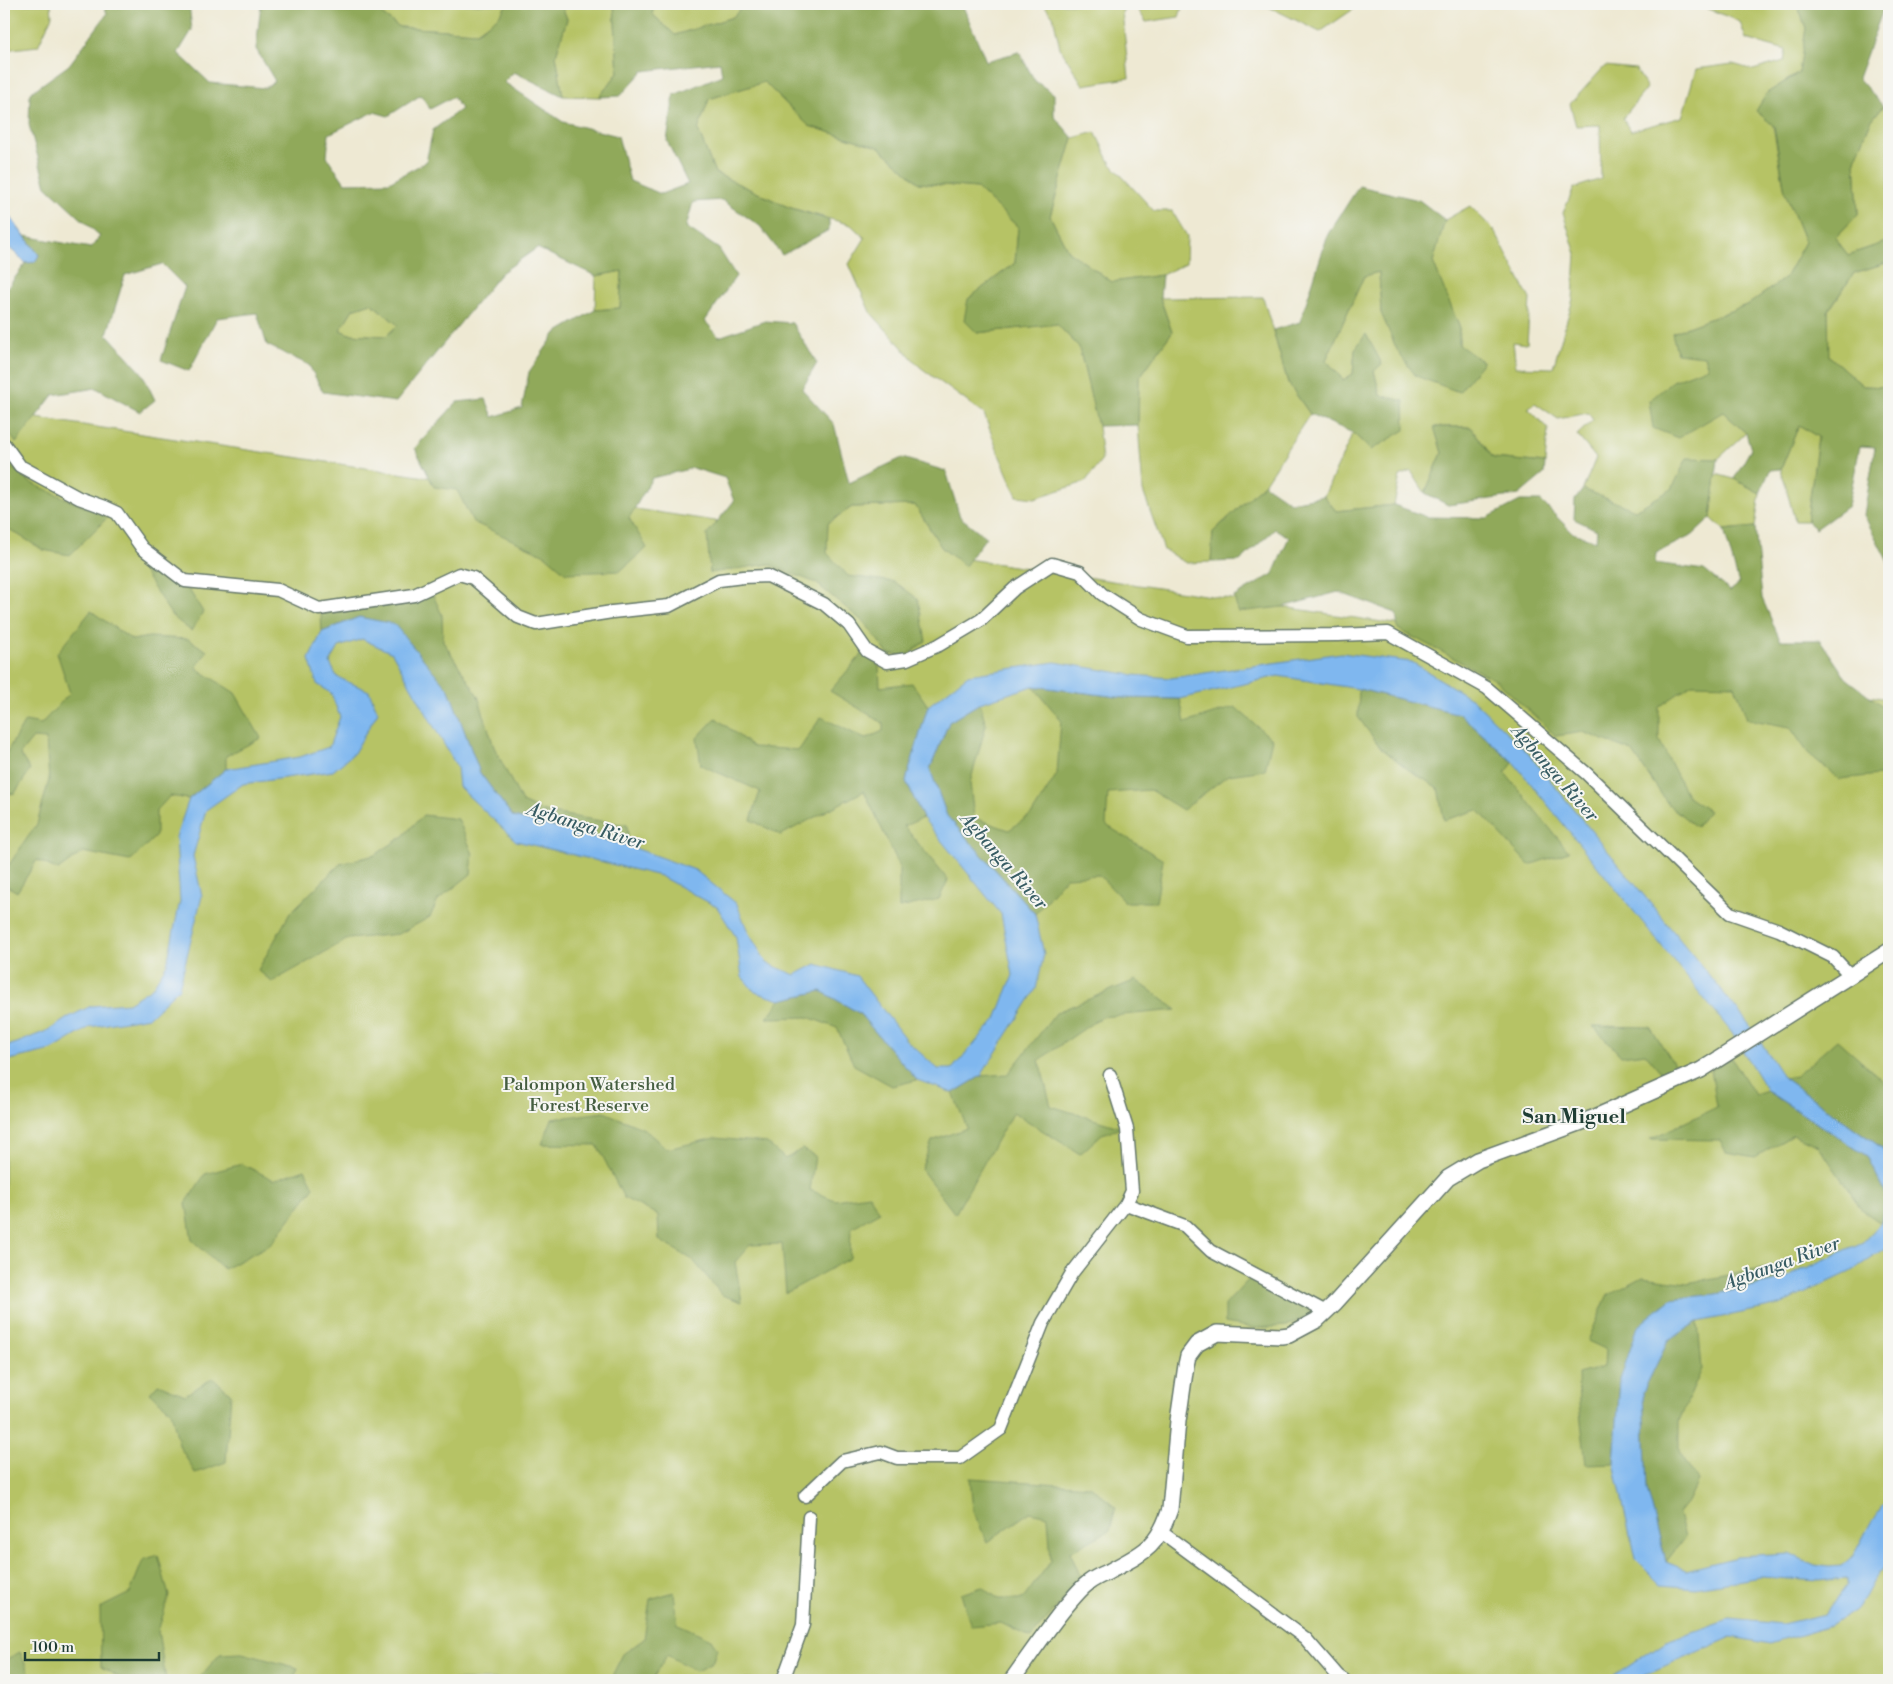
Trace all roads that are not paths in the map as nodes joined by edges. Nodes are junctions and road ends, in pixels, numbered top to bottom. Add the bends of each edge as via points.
1 (4, 444) edge
2 (1889, 952) edge
3 (1850, 975) junction
4 (1110, 1075) dead end
5 (1126, 1204) junction
6 (1326, 1312) junction
7 (805, 1496) dead end
8 (809, 1517) dead end
9 (1160, 1531) junction
10 (783, 1680) edge
11 (1012, 1680) edge
12 (1344, 1680) edge

1 - 3 street via 20,466 79,498 117,513 142,548 185,580 278,590 319,609 414,594 459,574 473,578 518,617 536,624 669,606 719,580 768,576 824,604 849,625 867,651 887,662 907,659 939,645 981,620 1015,588 1052,564 1080,572 1102,594 1141,619 1188,636 1388,633 1487,688 1588,774 1730,913 1779,930 1833,957
2 - 3 main road
3 - 6 main road via 1701,1070 1593,1118 1461,1169 1448,1178
4 - 5 street via 1127,1129 1132,1190
5 - 6 street via 1185,1226 1211,1251
5 - 7 street via 1072,1273 1043,1323 1001,1428 960,1458 897,1458 881,1452 842,1461
6 - 9 main road via 1302,1329 1281,1336 1218,1332 1197,1344 1188,1356 1170,1509
8 - 10 street via 803,1625
9 - 11 main road via 1149,1548 1088,1582 1047,1630
9 - 12 street via 1305,1638

